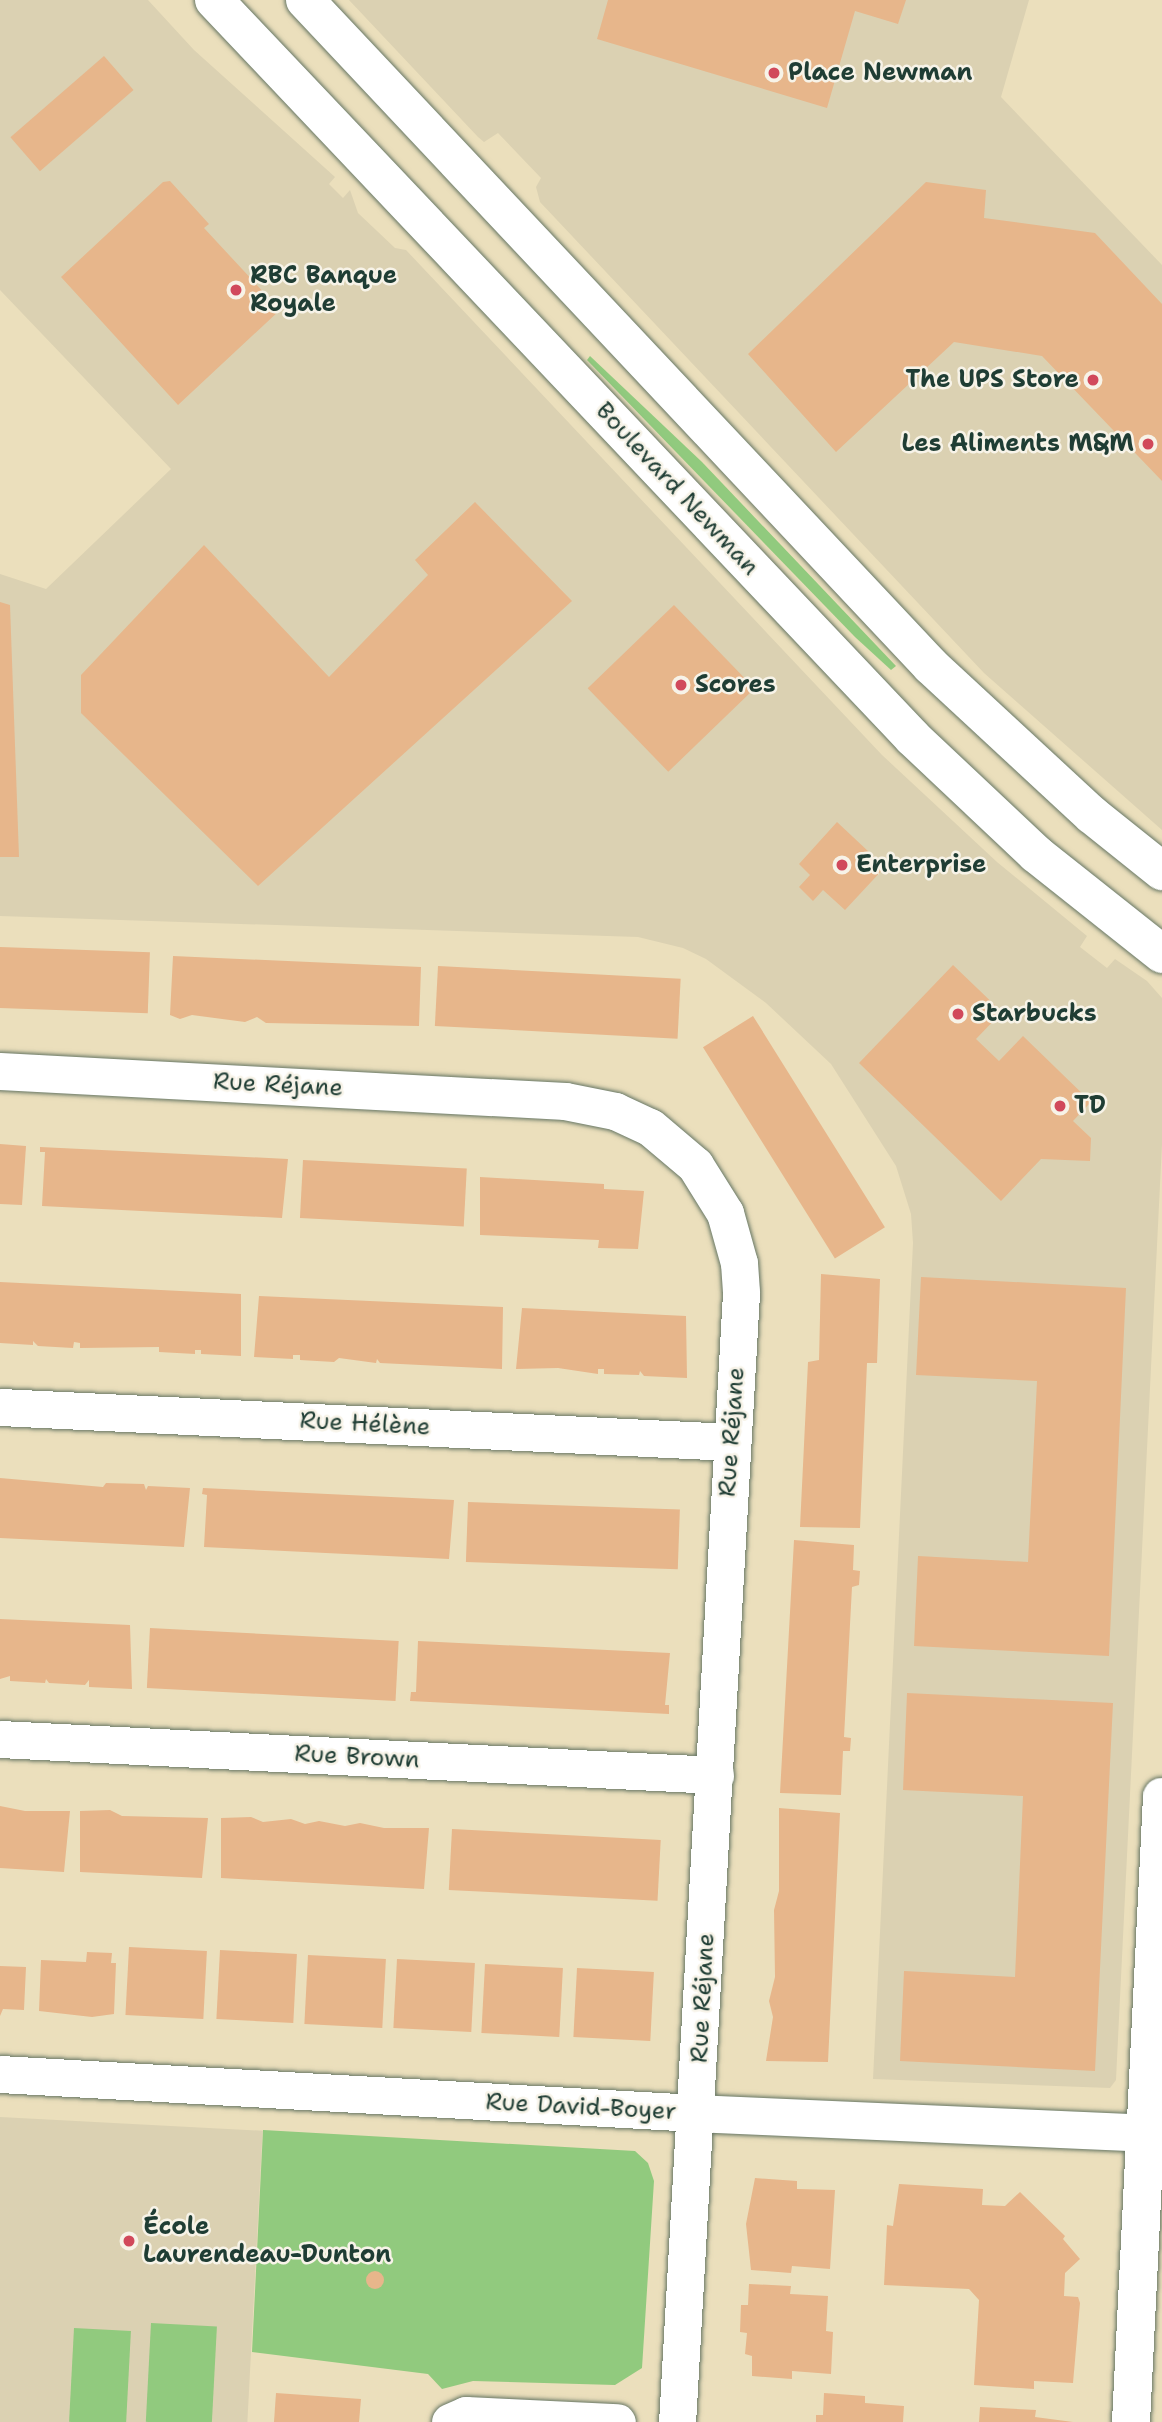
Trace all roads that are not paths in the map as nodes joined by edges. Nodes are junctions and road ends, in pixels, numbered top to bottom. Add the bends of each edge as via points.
1 (214, 0) edge
2 (304, 0) edge
3 (1162, 871) edge
4 (1162, 954) edge
5 (0, 1071) edge
6 (0, 1406) edge
7 (730, 1441) junction
8 (0, 1739) edge
9 (715, 1775) junction
10 (1162, 1797) edge
11 (0, 2074) edge
12 (695, 2113) junction
13 (1154, 2133) edge
14 (450, 2422) edge
15 (617, 2422) edge
16 (677, 2422) edge
17 (1131, 2422) edge

1 - 4 main road, Boulevard Newman via 906,732 1036,854
2 - 3 main road via 931,666 1092,815
5 - 7 street, Rue Réjane via 565,1101 615,1111 650,1127 695,1165 734,1235 741,1293
6 - 7 street, Rue Hélène
7 - 9 street, Rue Réjane
8 - 9 street, Rue Brown
9 - 12 street, Rue Réjane
10 - 13 main road
11 - 12 street, Rue David-Boyer
12 - 13 street, Rue David-Boyer
12 - 16 street, Rue Réjane
13 - 17 main road
14 - 15 street via 478,2415

